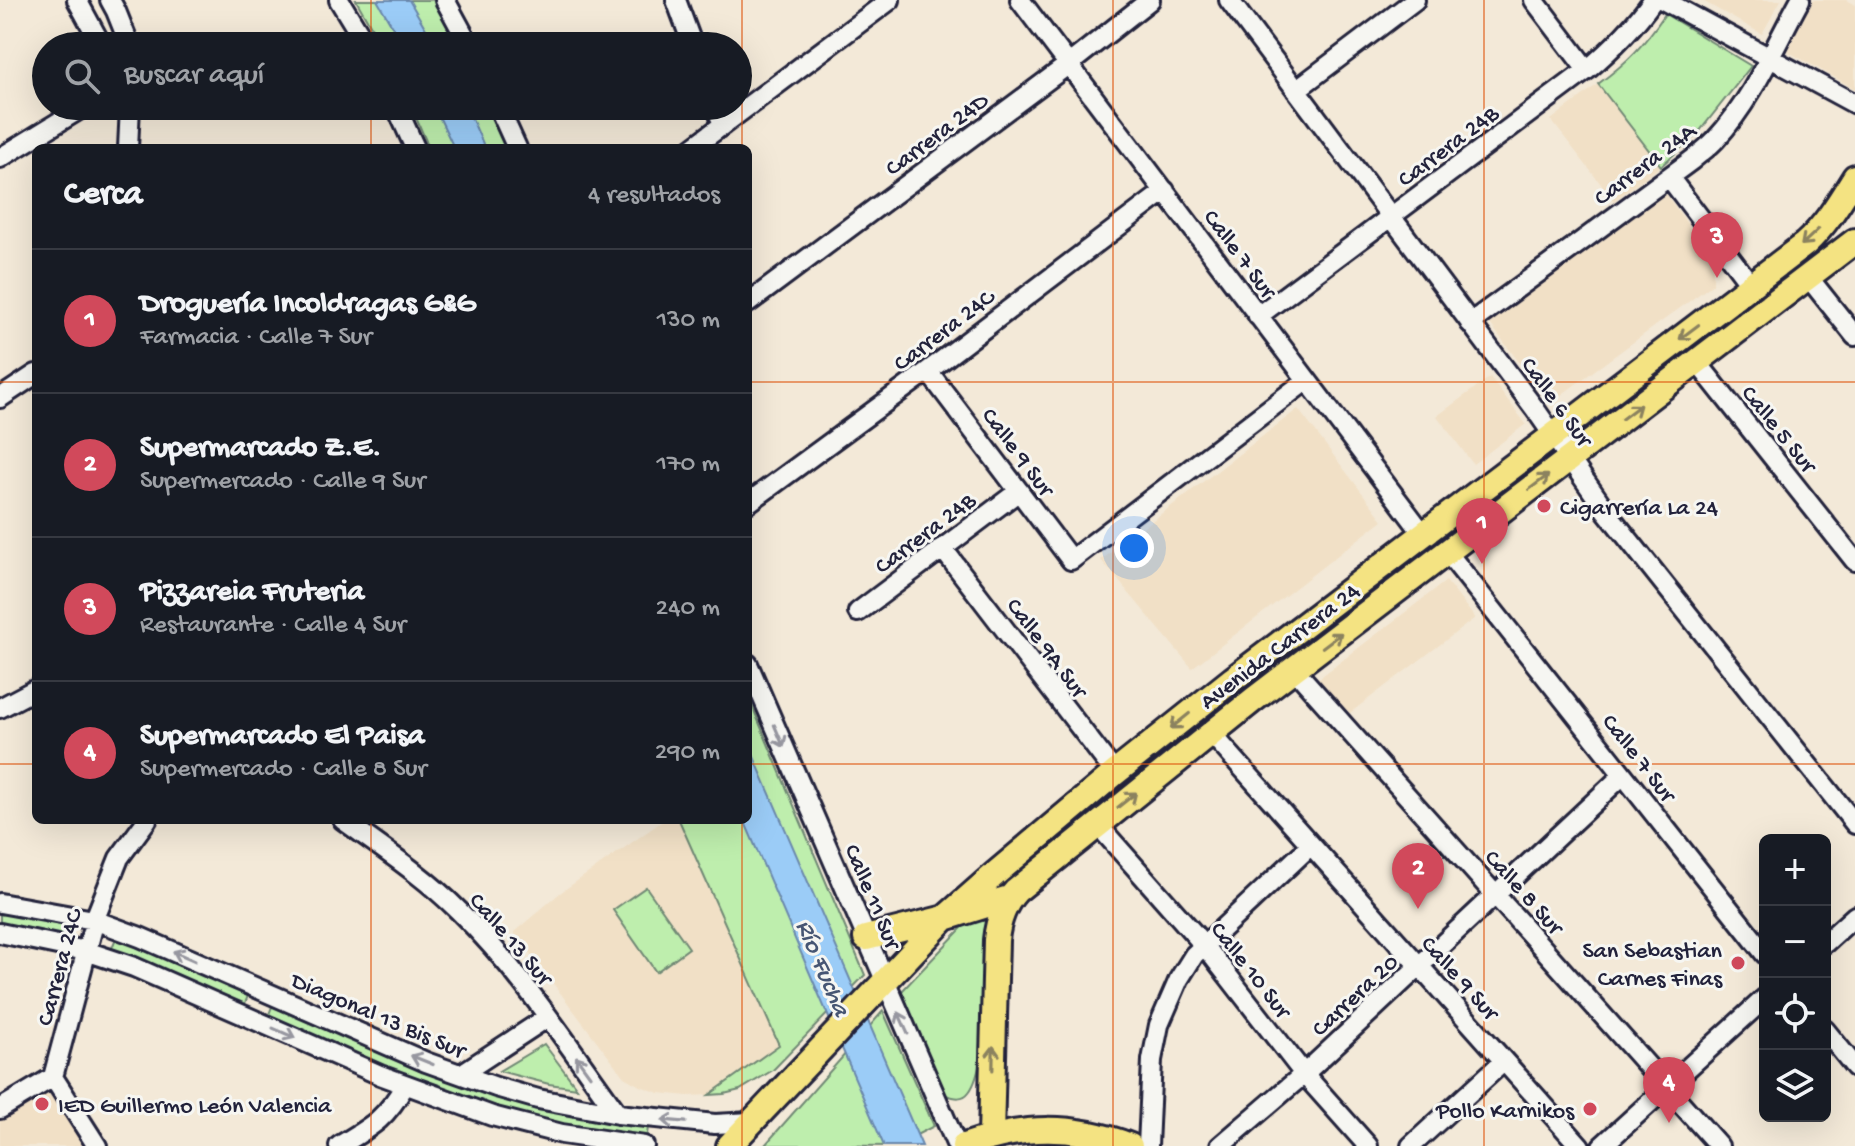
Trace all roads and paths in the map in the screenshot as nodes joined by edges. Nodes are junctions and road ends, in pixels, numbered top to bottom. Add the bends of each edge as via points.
1 (77, 0) edge
2 (110, 0) edge
3 (339, 0) edge
4 (445, 0) edge
5 (676, 0) edge
6 (890, 0) edge
7 (1020, 0) edge
8 (1150, 0) edge
9 (1229, 0) edge
10 (1415, 0) edge
11 (1534, 0) edge
12 (1653, 0) edge
13 (1663, 0) edge
14 (1800, 0) edge
15 (94, 32) edge
16 (124, 32) edge
17 (358, 32) edge
18 (462, 32) edge
19 (688, 32) edge
20 (1769, 58) junction
21 (1069, 64) junction
22 (1587, 70) junction
23 (1296, 90) junction
24 (752, 103) edge
25 (1855, 104) edge
26 (62, 120) edge
27 (402, 120) edge
28 (504, 120) edge
29 (721, 120) edge
30 (730, 120) edge
31 (723, 125) junction
32 (413, 144) edge
33 (515, 144) edge
34 (697, 144) edge
35 (0, 158) edge
36 (1669, 177) junction
37 (1855, 177) edge
38 (1165, 191) junction
39 (1392, 217) junction
40 (1855, 241) edge
41 (1809, 278) junction
42 (1751, 285) junction
43 (752, 300) edge
44 (1258, 316) junction
45 (1470, 323) junction
46 (1855, 336) edge
47 (1697, 362) junction
48 (928, 371) junction
49 (32, 377) edge
50 (1307, 380) junction
51 (0, 398) edge
52 (1554, 436) junction
53 (1569, 459) junction
54 (1019, 491) junction
55 (752, 500) edge
56 (1424, 535) junction
57 (943, 549) junction
58 (1447, 552) junction
59 (1855, 561) edge
60 (858, 612) dead end
61 (1294, 669) junction
62 (752, 673) edge
63 (32, 691) edge
64 (0, 708) edge
65 (1211, 733) junction
66 (1115, 773) junction
67 (1623, 775) junction
68 (144, 824) edge
69 (349, 824) edge
70 (1097, 824) junction
71 (1855, 824) edge
72 (1311, 845) junction
73 (1495, 895) junction
74 (1009, 898) junction
75 (0, 903) edge
76 (1855, 916) edge
77 (945, 918) junction
78 (94, 920) junction
79 (0, 933) edge
80 (866, 938) junction
81 (1831, 938) edge
82 (1204, 945) junction
83 (1759, 946) edge
84 (86, 951) junction
85 (1419, 966) junction
86 (878, 989) junction
87 (263, 991) junction
88 (1759, 1003) edge
89 (548, 1017) junction
90 (252, 1019) junction
91 (1831, 1037) edge
92 (1504, 1061) junction
93 (1855, 1067) edge
94 (461, 1074) junction
95 (1304, 1074) junction
96 (53, 1077) junction
97 (405, 1085) junction
98 (1667, 1087) junction
99 (0, 1109) edge
100 (618, 1114) junction
101 (751, 1122) junction
102 (991, 1136) junction
103 (97, 1146) edge
104 (339, 1146) edge
105 (644, 1146) edge
106 (729, 1146) edge
107 (957, 1146) edge
108 (964, 1146) edge
109 (1130, 1146) edge
110 (1148, 1146) edge
111 (1220, 1146) edge
112 (1368, 1146) edge
113 (1411, 1146) edge
114 (1580, 1146) edge
115 (1602, 1146) edge
116 (1719, 1146) edge

1 - 15 street
2 - 16 street
3 - 17 street
4 - 18 street
5 - 19 street
6 - 24 street
7 - 21 street, Calle 7 Sur
8 - 21 street, Carrera 24D
9 - 23 street, Calle 6 Sur
10 - 23 street
11 - 22 street
12 - 22 street, Carrera 24B via 1636,24
13 - 20 street
14 - 20 street, Carrera 24A
20 - 25 street
20 - 36 street, Carrera 24A via 1737,114 1715,140
21 - 38 street, Calle 7 Sur
21 - 43 street, Carrera 24D
22 - 39 street, Carrera 24B
23 - 39 street, Calle 6 Sur
26 - 35 street
27 - 32 street
28 - 33 street
29 - 31 street
30 - 31 street
31 - 34 street
36 - 42 street
36 - 45 street, Carrera 24A
37 -> 42 main road, Avenida Carrera 24 via 1815,234
38 - 44 street, Calle 7 Sur
38 - 48 street, Carrera 24C
39 - 44 street, Carrera 24B
39 - 45 street, Calle 6 Sur
40 - 41 main road, Avenida Carrera 24
41 - 46 street
41 - 47 main road, Avenida Carrera 24
42 -> 52 main road, Avenida Carrera 24
44 - 50 street, Calle 7 Sur
45 - 52 street, Calle 6 Sur
53 -> 47 main road, Avenida Carrera 24
47 - 59 street, Calle 5 Sur
48 - 54 street, Calle 9 Sur
48 - 55 street, Carrera 24C
49 - 51 street
50 - 54 street, Calle 9 Sur via 1071,560
50 - 56 street, Calle 7 Sur
52 - 53 street, Calle 6 Sur
52 - 56 main road, Avenida Carrera 24
58 -> 53 main road, Avenida Carrera 24
53 - 71 street, Calle 6 Sur
54 - 57 street, Carrera 24B
56 -> 66 main road, Avenida Carrera 24
57 - 60 street, Carrera 24B
57 - 66 street, Calle 9A Sur
61 -> 58 main road, Avenida Carrera 24
58 - 67 street, Calle 7 Sur
61 - 65 main road, Avenida Carrera 24
61 - 73 street, Calle 8 Sur
62 -> 80 street, Calle 11 Sur
63 - 64 street
70 -> 65 main road, Avenida Carrera 24
65 - 72 street, Calle 9 Sur
66 - 77 main road, Avenida Carrera 24
67 - 73 street, Carrera 20
67 - 83 street, Calle 7 Sur
68 - 78 street, Carrera 24C via 119,858
69 - 89 street, Calle 13 Sur via 458,910
70 - 74 main road, Avenida Carrera 24
70 - 82 street, Calle 10 Sur
72 - 82 street
72 - 85 street, Calle 9 Sur
73 - 85 street, Carrera 20
73 - 98 street, Calle 8 Sur
74 - 77 main road
102 -> 74 main road, Avenida Carrera 24 via 996,940
75 - 78 street, Diagonal 13 Bis Sur
76 - 81 street
77 - 80 main road
77 - 86 main road, Avenida Carrera 24
78 - 84 street, Carrera 24C
87 -> 78 street, Diagonal 13 Bis Sur
79 - 84 street
80 - 86 street, Calle 11 Sur
82 - 95 street, Calle 10 Sur
82 - 110 street via 1179,979 1159,1025
84 - 90 street
84 - 96 street, Carrera 24C
85 - 92 street, Calle 9 Sur
85 - 95 street, Carrera 20
86 - 101 main road, Avenida Carrera 24
107 -> 86 street, Calle 11 Sur
87 - 90 street
94 -> 87 street, Diagonal 13 Bis Sur
88 - 98 street
89 - 94 street
100 -> 89 street, Calle 13 Sur
90 -> 97 street
91 - 93 street
92 - 113 street
92 - 114 street, Calle 9 Sur
94 - 100 street, Diagonal 13 Bis Sur via 538,1099
95 - 111 street, Carrera 20
95 - 112 street, Calle 10 Sur
96 - 99 street
96 - 103 street
97 - 104 street via 383,1117
97 - 105 street via 529,1126
98 - 115 street
98 - 116 street, Calle 8 Sur
101 -> 100 street, Diagonal 13 Bis Sur via 715,1124
101 - 106 main road, Avenida Carrera 24
102 - 108 main road
102 - 109 main road via 1070,1131

